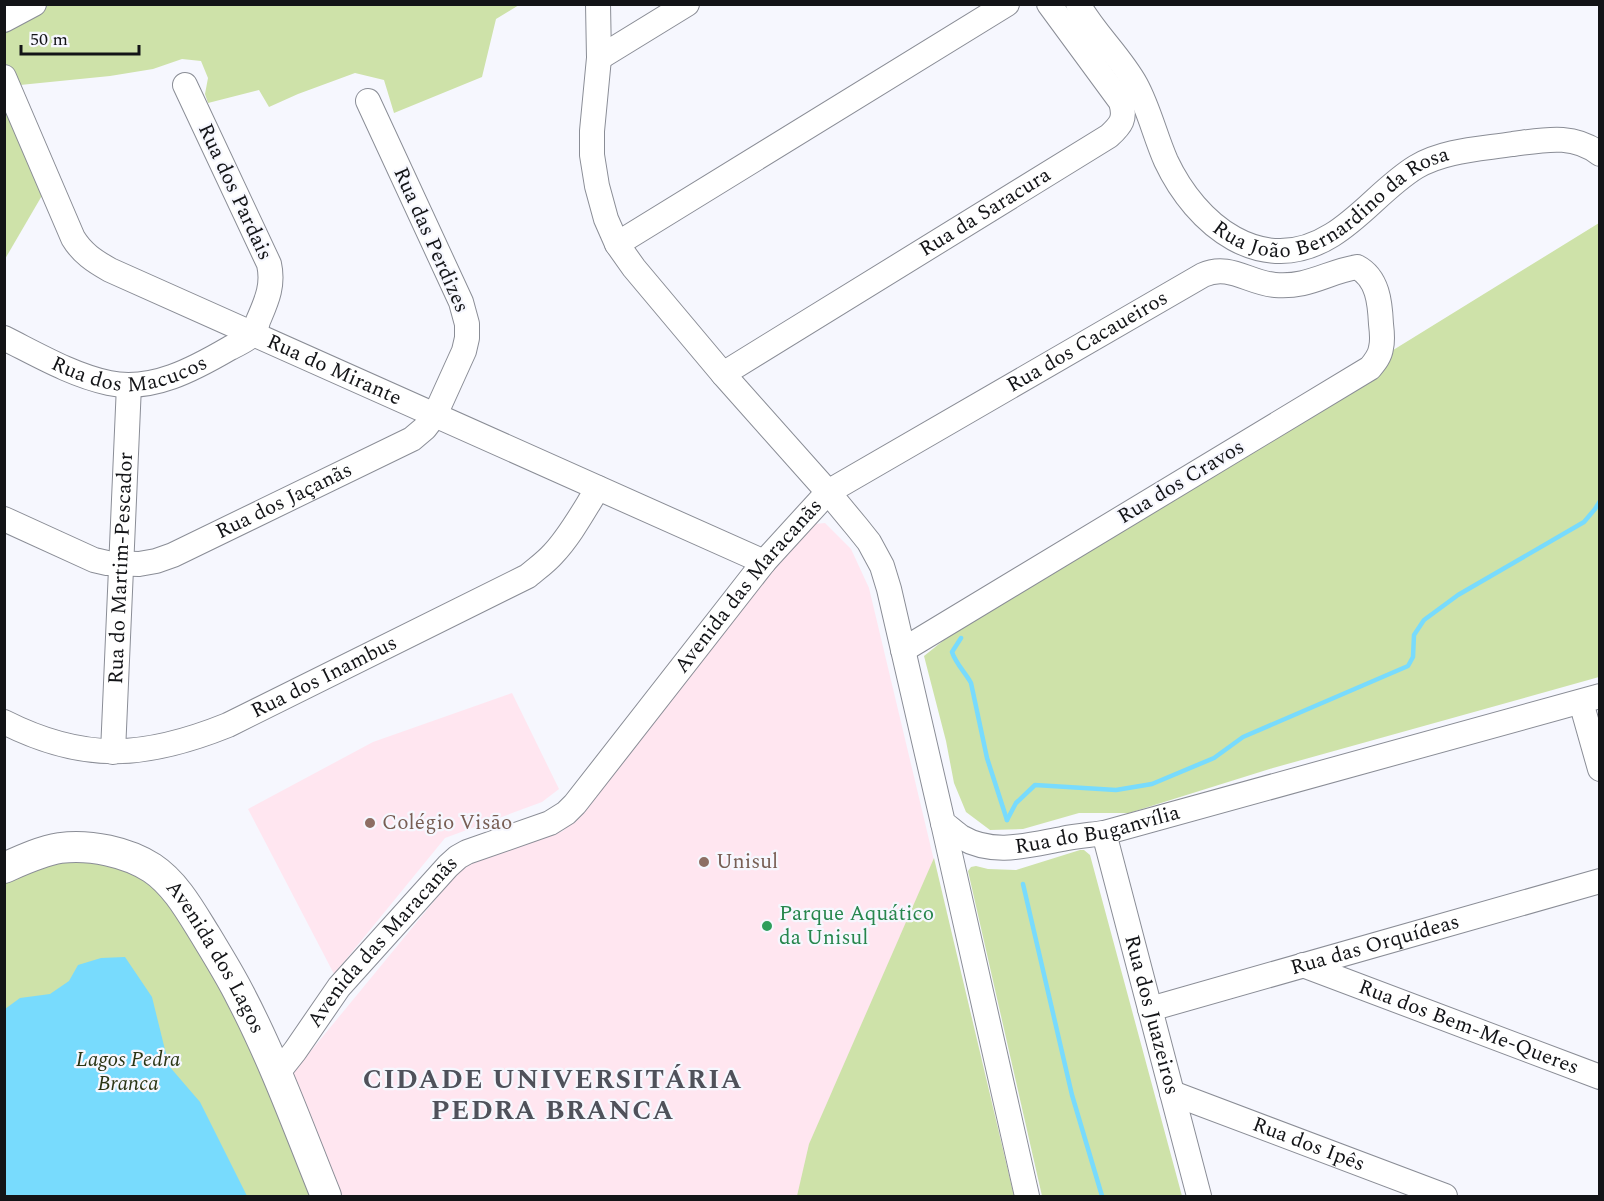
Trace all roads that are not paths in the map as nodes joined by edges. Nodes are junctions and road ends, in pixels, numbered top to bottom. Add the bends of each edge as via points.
1 (34, 4) edge
2 (598, 4) edge
3 (687, 4) edge
4 (1007, 4) edge
5 (1049, 4) edge
6 (1077, 4) edge
7 (4, 20) edge
8 (599, 58) junction
9 (4, 77) edge
10 (185, 85) dead end
11 (368, 101) dead end
12 (1599, 154) edge
13 (618, 244) junction
14 (1364, 271) joint
15 (253, 334) junction
16 (4, 338) edge
17 (723, 374) junction
18 (129, 385) junction
19 (435, 415) junction
20 (598, 488) junction
21 (828, 492) junction
22 (4, 519) edge
23 (764, 561) junction
24 (121, 564) junction
25 (903, 650) junction
26 (1590, 699) edge
27 (4, 722) edge
28 (113, 752) junction
29 (1599, 769) edge
30 (943, 823) junction
31 (1104, 833) junction
32 (4, 868) edge
33 (1599, 881) edge
34 (1303, 965) junction
35 (1150, 1009) junction
36 (276, 1075) junction
37 (1599, 1077) edge
38 (1172, 1093) junction
39 (327, 1197) edge
40 (1027, 1197) edge
41 (1200, 1197) edge
42 (1445, 1197) edge

1 - 7 street
2 - 8 street, Avenida das Maracanãs
3 - 8 street
4 - 13 street
5 - 17 street, Rua da Saracura via 1121,102 1124,112 1117,129
6 - 12 street, Rua João Bernardino da Rosa via 1137,86 1167,162 1198,211 1244,244 1268,251 1311,246 1332,235 1410,171 1438,158 1563,139 1580,142
8 - 13 street, Avenida das Maracanãs via 592,155 606,219
9 - 15 street, Rua do Mirante via 78,248 110,270
10 - 15 street, Rua dos Pardais via 269,264 272,284
11 - 19 street, Rua das Perdizes via 461,302 467,324 464,351
13 - 17 street, Avenida das Maracanãs
14 - 21 street, Rua dos Cacaueiros via 1350,268 1302,284 1273,285 1231,272 1212,271
14 - 25 street, Rua dos Cravos via 1375,286 1381,319 1381,350 1370,368
15 - 18 street, Rua dos Macucos via 176,377
15 - 19 street, Rua do Mirante
16 - 18 street, Rua dos Macucos via 86,376
17 - 21 street, Avenida das Maracanãs
18 - 24 street, Rua do Martim-Pescador
19 - 20 street, Rua do Mirante
19 - 24 street, Rua dos Jaçanãs via 412,439 184,550 156,561
20 - 23 street, Rua do Mirante
20 - 28 street, Rua dos Inambus via 555,552 519,580 228,725 154,748
21 - 23 street, Avenida das Maracanãs
21 - 25 street via 869,542 882,566
22 - 24 street, Rua dos Jaçanãs via 94,560
23 - 36 street, Avenida das Maracanãs via 575,804 550,824 467,852 448,866 339,987
24 - 28 street, Rua do Martim-Pescador
25 - 30 street
26 - 29 street
26 - 31 street, Rua do Buganvília
27 - 28 street, Rua dos Inambus via 66,745
30 - 31 street, Rua do Buganvília via 975,844 991,847 1020,847
30 - 40 street
31 - 35 street, Rua dos Juazeiros
32 - 36 main road, Avenida dos Lagos via 60,849 85,848 128,856 152,868 170,884 219,958 241,996
33 - 34 street, Rua das Orquídeas
34 - 35 street, Rua das Orquídeas
34 - 37 street, Rua dos Bem-Me-Queres
35 - 38 street, Rua dos Juazeiros
36 - 39 main road, Avenida dos Lagos
38 - 41 street, Rua dos Juazeiros
38 - 42 street, Rua dos Ipês

